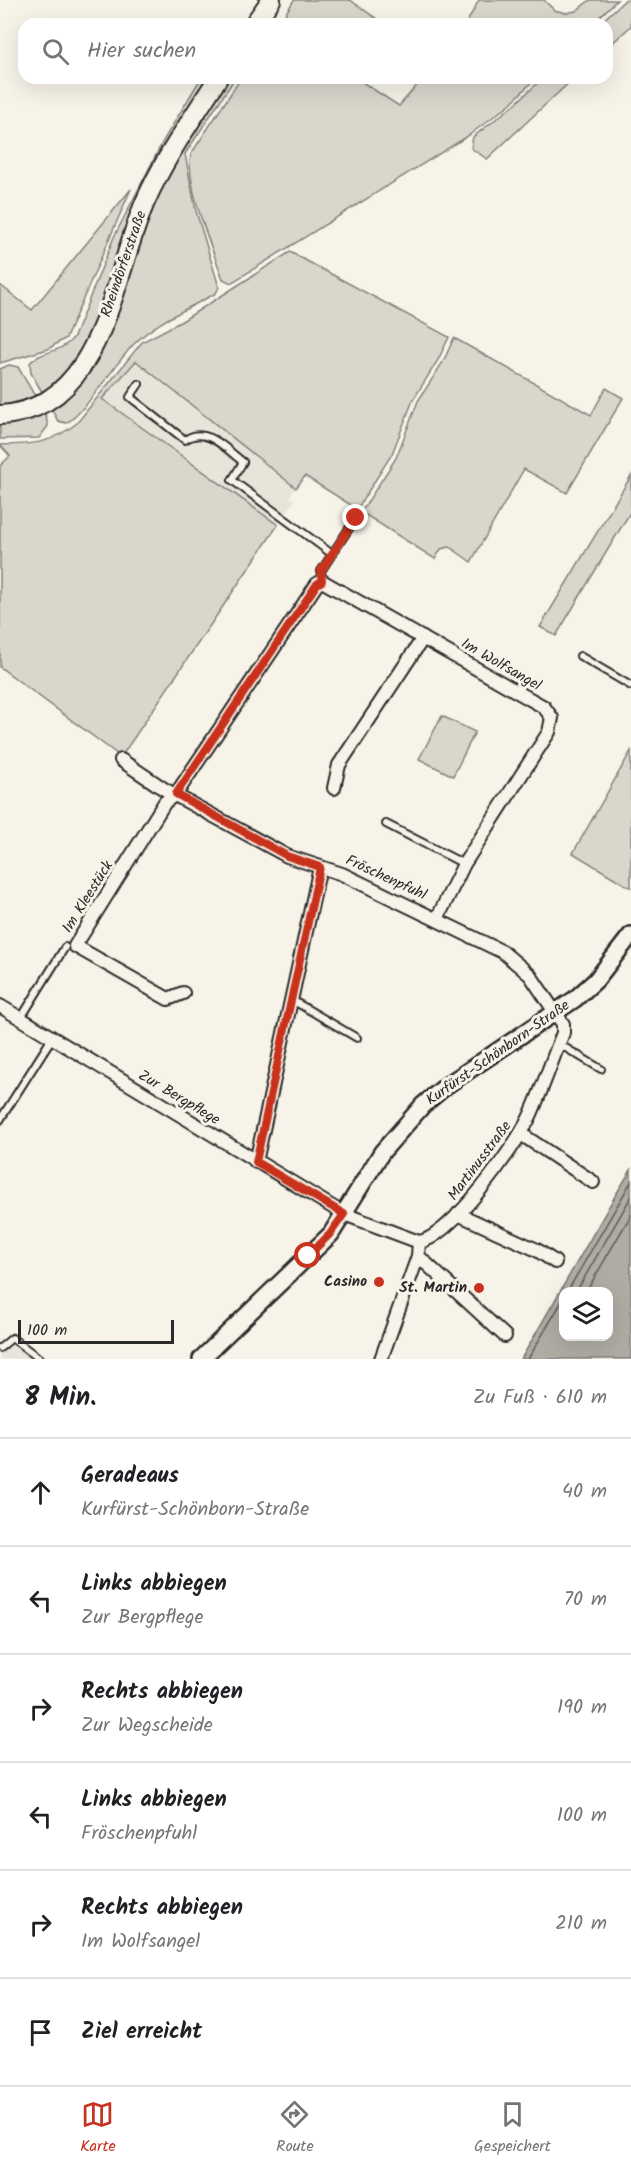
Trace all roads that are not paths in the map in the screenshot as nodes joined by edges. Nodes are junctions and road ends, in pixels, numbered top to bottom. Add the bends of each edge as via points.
1 (271, 0) edge
2 (258, 18) edge
3 (214, 84) edge
4 (139, 384) dead end
5 (0, 416) edge
6 (356, 518) dead end
7 (332, 554) junction
8 (322, 581) junction
9 (423, 638) junction
10 (580, 656) dead end
11 (631, 686) edge
12 (121, 760) dead end
13 (334, 788) dead end
14 (176, 794) junction
15 (386, 824) dead end
16 (464, 864) junction
17 (320, 867) junction
18 (437, 919) junction
19 (631, 935) edge
20 (65, 947) dead end
21 (183, 993) dead end
22 (291, 1000) junction
23 (0, 1006) edge
24 (556, 1013) junction
25 (21, 1019) junction
26 (52, 1038) junction
27 (357, 1038) dead end
28 (559, 1043) junction
29 (601, 1069) dead end
30 (0, 1120) edge
31 (521, 1134) junction
32 (256, 1162) junction
33 (593, 1182) dead end
34 (344, 1214) junction
35 (458, 1214) junction
36 (419, 1242) junction
37 (418, 1256) junction
38 (555, 1262) dead end
39 (505, 1336) dead end
40 (0, 1348) edge
41 (40, 1359) edge
42 (201, 1359) edge
43 (381, 1359) edge

1 - 2 main road
3 - 5 main road, Rheindörferstraße via 147,199 97,341 78,374 61,391 25,411
4 - 7 lane via 130,397 185,440 193,434 205,435 243,462 232,480
6 - 7 lane
7 - 8 lane via 321,571
8 - 9 street, Im Wolfsangel
8 - 14 street
9 - 13 street via 348,748
9 - 16 street, Im Wolfsangel via 544,707 552,717 549,732
10 - 11 lane
12 - 14 street, Fröschenpfuhl
14 - 17 street, Fröschenpfuhl via 287,856
14 - 21 street, Im Kleestück via 165,802 75,946 168,999
15 - 16 lane
16 - 18 street, Im Wolfsangel
17 - 18 street, Fröschenpfuhl
17 - 22 street
18 - 24 street, Fröschenpfuhl via 520,964
19 - 24 street, Kurfürst-Schönborn-Straße via 596,980
20 - 25 lane
22 - 27 lane
22 - 32 street
23 - 25 street, Zur Bergpflege
24 - 28 street, Martinusstraße via 563,1024
24 - 34 street, Kurfürst-Schönborn-Straße via 423,1105 382,1152
25 - 26 street, Zur Bergpflege
26 - 30 lane
26 - 32 street, Zur Bergpflege
28 - 29 lane
28 - 31 street, Martinusstraße
31 - 33 street
31 - 35 street, Martinusstraße
32 - 34 street, Zur Bergpflege
34 - 36 street, Zur Bergpflege
34 - 42 street, Kurfürst-Schönborn-Straße via 330,1234
35 - 36 street, Martinusstraße via 430,1241
35 - 38 street
36 - 37 street
37 - 39 street
37 - 43 street
40 - 41 lane via 12,1338

